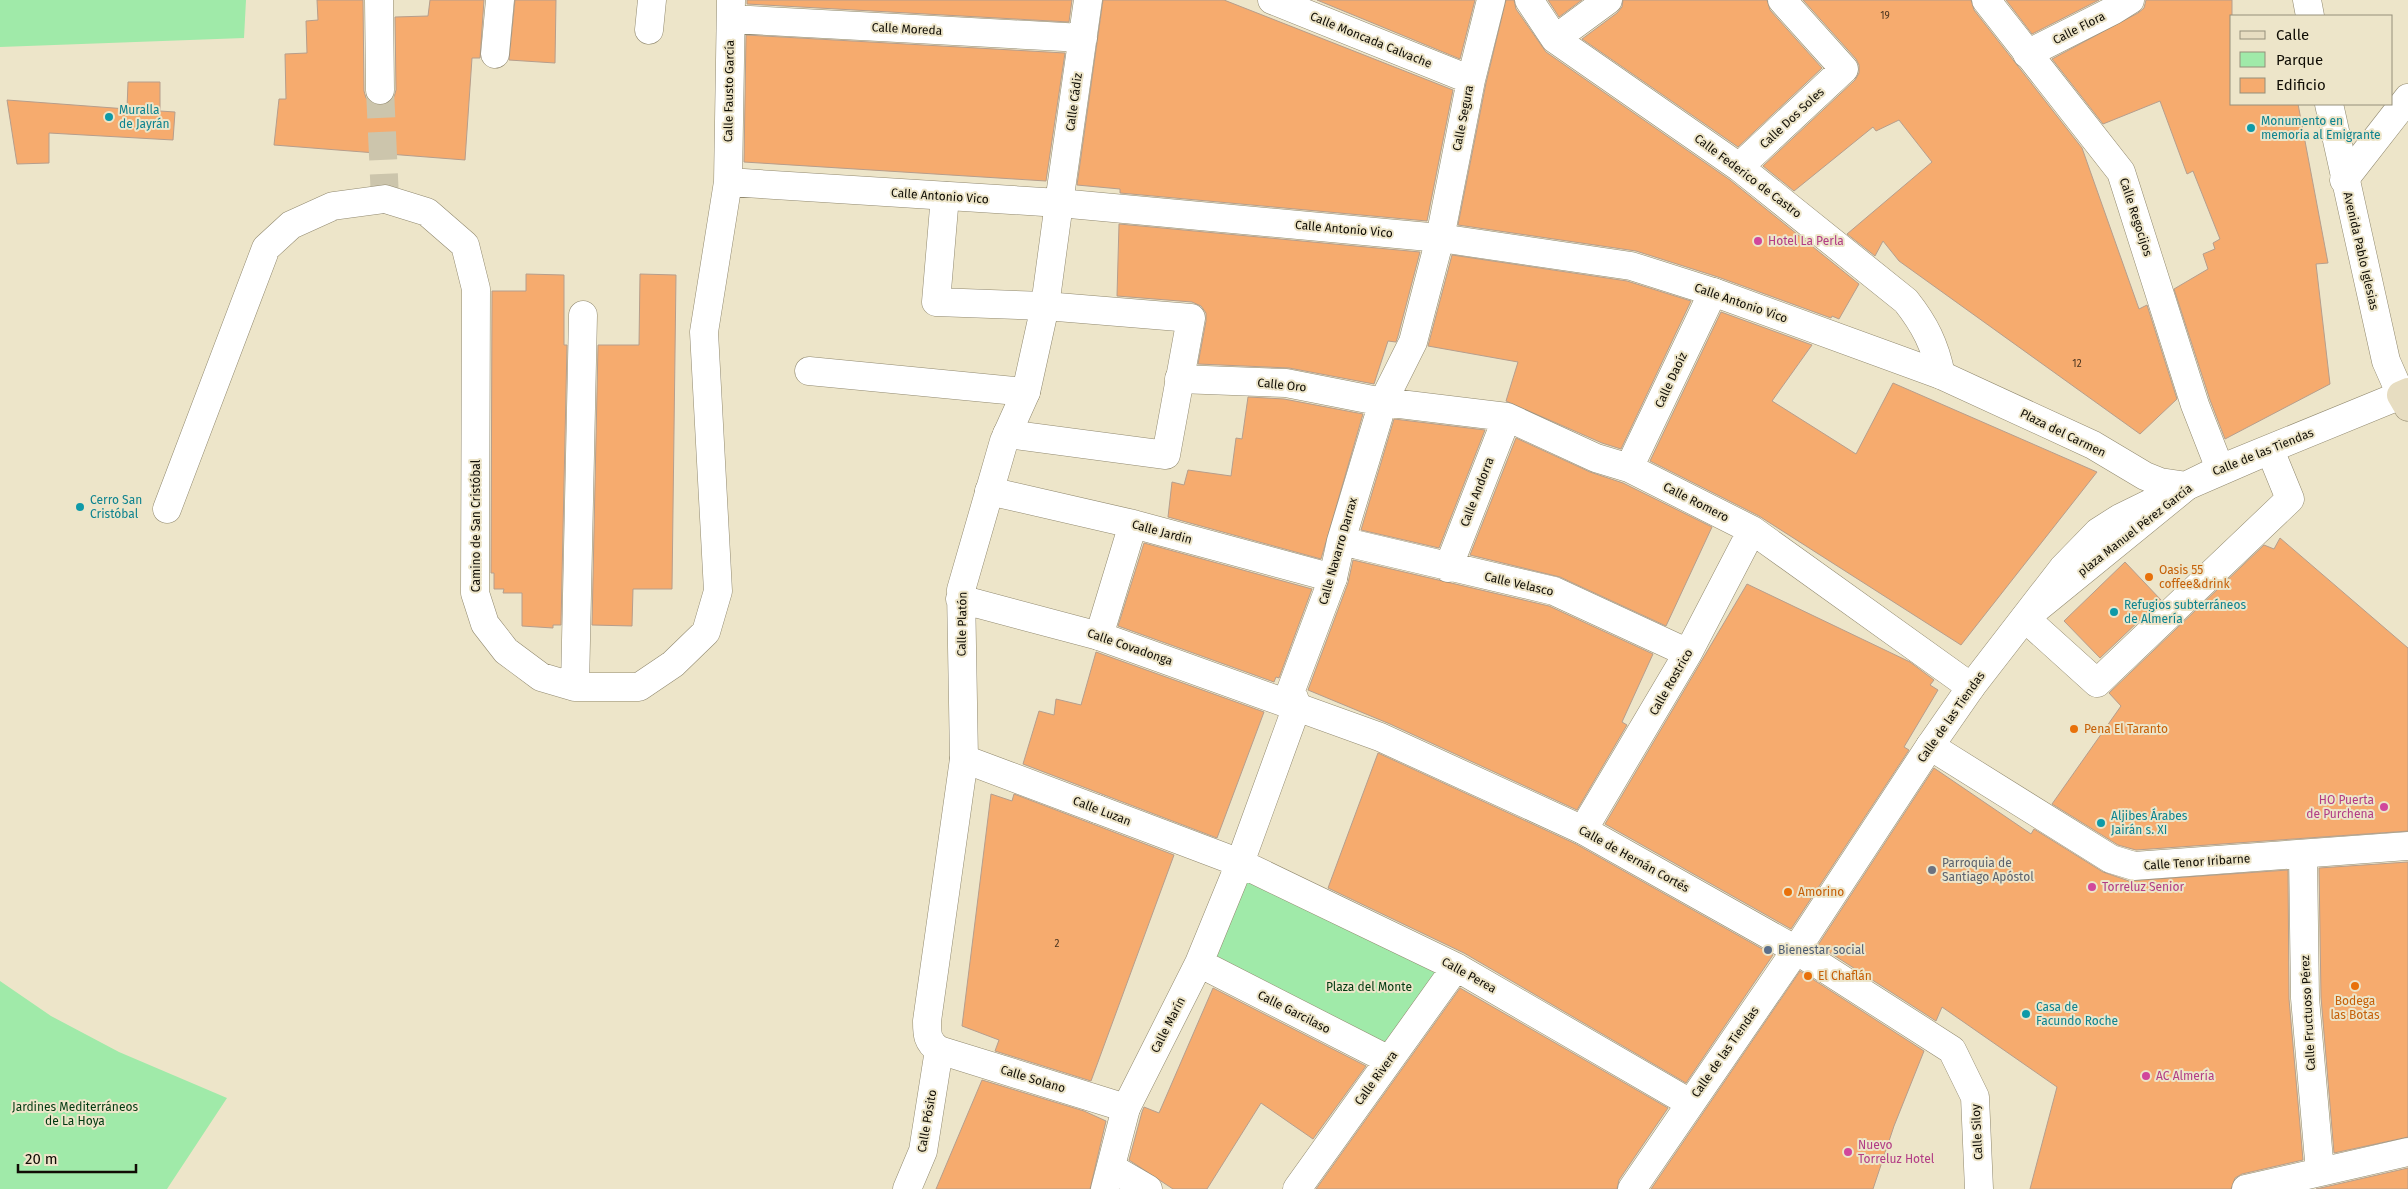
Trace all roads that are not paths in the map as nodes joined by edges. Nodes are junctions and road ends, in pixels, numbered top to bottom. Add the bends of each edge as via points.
1 (379, 0) edge
2 (500, 0) edge
3 (652, 0) edge
4 (1088, 0) edge
5 (1491, 0) edge
6 (1529, 0) edge
7 (1608, 0) edge
8 (1782, 0) edge
9 (1986, 0) edge
10 (2130, 0) edge
11 (2307, 0) edge
12 (1286, 2) edge
13 (731, 10) edge
14 (2310, 15) edge
15 (649, 30) dead end
16 (1083, 38) junction
17 (1555, 39) junction
18 (495, 54) dead end
19 (2027, 54) junction
20 (1471, 80) junction
21 (380, 90) tunnel mouth
22 (2408, 98) edge
23 (2329, 105) edge
24 (1739, 167) junction
25 (2344, 180) junction
26 (728, 182) junction
27 (945, 196) junction
28 (1059, 203) junction
29 (1440, 238) junction
30 (1712, 292) junction
31 (1044, 306) junction
32 (583, 315) dead end
33 (809, 370) dead end
34 (1941, 375) junction
35 (1179, 379) junction
36 (1026, 392) junction
37 (2406, 398) edge
38 (1383, 402) junction
39 (1507, 416) junction
40 (1007, 434) junction
41 (2270, 450) junction
42 (1628, 468) junction
43 (2220, 469) junction
44 (2187, 486) junction
45 (989, 491) junction
46 (167, 509) dead end
47 (1133, 524) junction
48 (1752, 530) junction
49 (1341, 541) junction
50 (1448, 568) junction
51 (1333, 578) junction
52 (960, 599) junction
53 (2025, 618) junction
54 (1099, 636) junction
55 (1688, 652) junction
56 (575, 687) junction
57 (1972, 687) junction
58 (1297, 706) junction
59 (1930, 746) junction
60 (964, 759) junction
61 (1583, 830) junction
62 (2408, 846) edge
63 (2303, 854) junction
64 (1240, 863) junction
65 (1796, 950) junction
66 (1199, 963) junction
67 (1456, 967) junction
68 (939, 1050) junction
69 (1952, 1050) joint
70 (1389, 1060) junction
71 (1690, 1102) junction
72 (1126, 1108) junction
73 (2408, 1152) edge
74 (2320, 1172) junction
75 (1109, 1178) edge
76 (907, 1189) edge
77 (1148, 1189) edge
78 (1297, 1189) edge
79 (1632, 1189) edge
80 (1979, 1189) edge
81 (2246, 1189) edge

1 - 21 street
2 - 18 street
3 - 15 street
4 - 16 street, Calle Cádiz
5 - 20 street, Calle Segura
6 - 17 street, Calle Federico de Castro
7 - 17 street
8 - 24 street, Calle Dos Soles via 1844,69
9 - 19 street, Calle Regocijos
10 - 19 street, Calle Flora
11 - 14 street
12 - 20 street, Calle Moncada Calvache
13 - 16 street, Calle Moreda
13 - 26 street, Calle Fausto García
16 - 28 street, Calle Cádiz
17 - 24 street, Calle Federico de Castro
19 - 43 street, Calle Regocijos via 2122,172 2195,405
20 - 29 street, Calle Segura
22 - 25 street
23 - 25 street, Avenida Pablo Iglesias
24 - 34 street, Calle Federico de Castro via 1906,301 1924,324 1936,350
25 - 37 street, Avenida Pablo Iglesias via 2386,361
26 - 27 street, Calle Antonio Vico
26 - 56 street, Camino de San Cristóbal via 704,332 718,591 706,632 673,664 639,687
27 - 28 street, Calle Antonio Vico
27 - 31 street via 936,302
28 - 29 street, Calle Antonio Vico
28 - 31 street, Calle Platón
29 - 30 street, Calle Antonio Vico via 1631,266
29 - 38 street, Calle Navarro Darrax via 1413,342
30 - 34 street, Calle Antonio Vico
30 - 42 street, Calle Daoíz
31 - 35 street via 1191,318
31 - 36 street, Calle Platón
32 - 56 street
33 - 36 street
34 - 44 street, Plaza del Carmen via 2093,445 2145,476
35 - 38 street, Calle Oro via 1286,383
35 - 40 street via 1166,455
36 - 40 street, Calle Platón
37 - 41 street, Calle de las Tiendas
38 - 39 street, Calle Romero
38 - 49 street, Calle Navarro Darrax
39 - 42 street, Calle Romero via 1596,458
39 - 50 street, Calle Andorra
40 - 45 street, Calle Platón
41 - 43 street, Calle de las Tiendas
41 - 44 street, plaza Manuel Pérez García
41 - 53 street via 2290,499 2097,683
42 - 48 street, Calle Romero
43 - 44 street, Calle de las Tiendas
44 - 53 street, Calle de las Tiendas via 2098,532 2063,568
45 - 47 street, Calle Jardin
45 - 52 street, Calle Platón
46 - 56 street, Camino de San Cristóbal via 266,248 290,225 333,206 385,199 427,212 465,245 476,289 475,593 485,624 506,651 541,677
47 - 51 street, Calle Jardin
47 - 54 street
48 - 55 street, Calle Rostrico
48 - 57 street, Calle Romero
49 - 50 street, Calle Velasco
49 - 51 street, Calle Navarro Darrax
50 - 55 street, Calle Velasco via 1554,591
51 - 58 street, Calle Navarro Darrax via 1291,690
52 - 54 street, Calle Covadonga
52 - 60 street, Calle Platón
53 - 57 street, Calle de las Tiendas
54 - 58 street, Calle Covadonga
55 - 61 street, Calle Rostrico
57 - 59 street, Calle de las Tiendas
58 - 61 street, Calle de Hernán Cortés via 1380,736
58 - 64 street, Calle Navarro Darrax
59 - 63 street, Calle Tenor Iribarne via 2111,859 2134,866
59 - 65 street, Calle de las Tiendas
60 - 64 street, Calle Luzan
60 - 68 street, Calle Platón via 927,1021 927,1036
61 - 65 street, Calle de Hernán Cortés
62 - 63 street, Calle Tenor Iribarne
63 - 74 street, Calle Fructuoso Pérez via 2305,998
64 - 66 street, Calle Marín
64 - 67 street, Calle Perea
65 - 69 street, Calle de Hernán Cortés
65 - 71 street, Calle de las Tiendas
66 - 70 street, Calle Garcilaso
66 - 72 street, Calle Marín
67 - 70 street, Calle Rivera
67 - 71 street, Calle Perea
68 - 72 street, Calle Solano
68 - 76 street, Calle Pósito via 924,1151
69 - 80 street, Calle Siloy via 1975,1097
70 - 78 street, Calle Rivera
71 - 79 street, Calle de las Tiendas
72 - 75 street, Calle Marín
73 - 74 street
74 - 81 street
75 - 77 street

